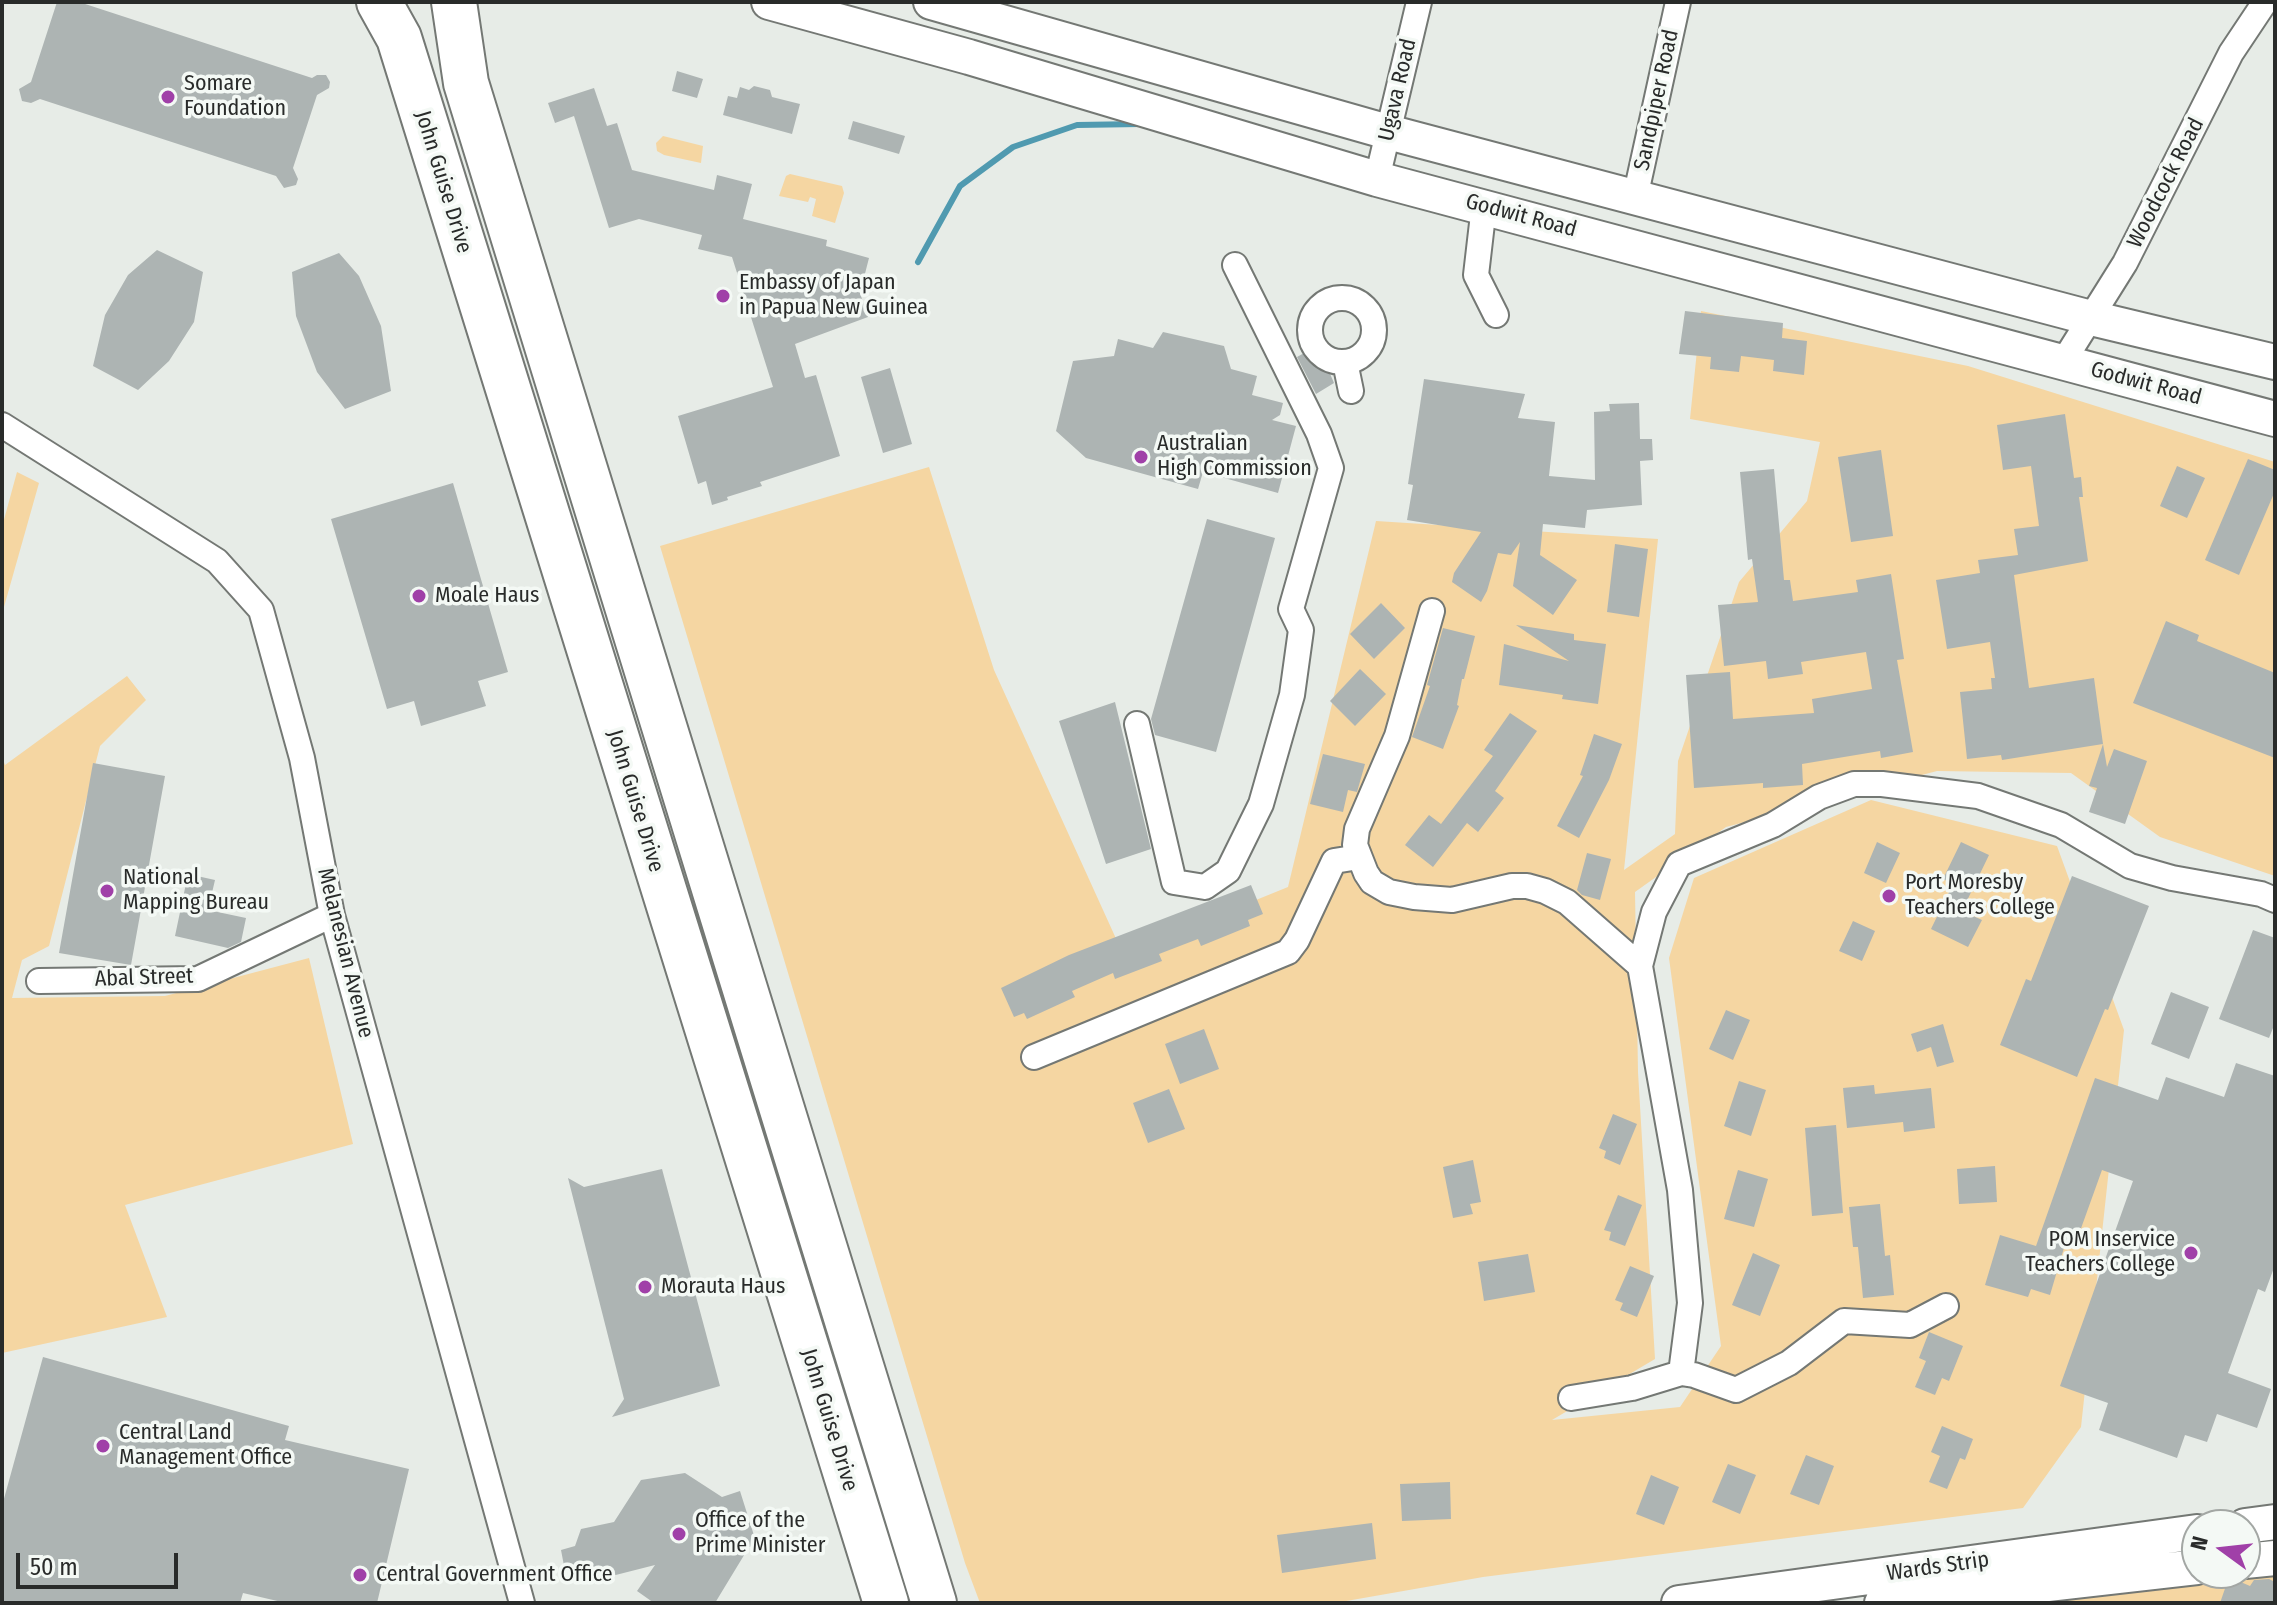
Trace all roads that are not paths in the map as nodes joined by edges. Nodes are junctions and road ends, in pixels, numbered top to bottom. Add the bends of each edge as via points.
1 (379, 2) edge
2 (454, 2) edge
3 (769, 2) edge
4 (931, 2) edge
5 (1419, 2) edge
6 (1678, 2) edge
7 (2265, 2) edge
8 (1388, 132) junction
9 (1377, 179) junction
10 (1635, 198) junction
11 (1484, 206) junction
12 (1235, 265) dead end
13 (1496, 315) dead end
14 (2091, 318) junction
15 (1310, 338) junction
16 (1281, 357) junction
17 (1345, 362) junction
18 (2063, 362) junction
19 (2275, 362) edge
20 (1351, 391) dead end
21 (2275, 419) edge
22 (2, 425) edge
23 (1432, 611) dead end
24 (1137, 724) dead end
25 (1359, 857) junction
26 (2275, 900) edge
27 (332, 915) junction
28 (1640, 966) junction
29 (39, 981) dead end
30 (1034, 1057) dead end
31 (1946, 1306) dead end
32 (1681, 1373) junction
33 (1571, 1398) dead end
34 (2181, 1534) edge
35 (2181, 1569) edge
36 (522, 1603) edge
37 (886, 1603) edge
38 (934, 1603) edge
39 (1679, 1603) edge
40 (1882, 1603) edge

1 - 37 highway, John Guise Drive via 399,38
2 - 38 highway via 466,83
3 - 9 main road, Godwit Road
4 - 8 main road
5 - 8 street, Ugava Road
6 - 10 street, Sandpiper Road
7 - 14 street, Woodcock Road via 2231,53 2125,263
8 - 9 street, Ugava Road
8 - 10 main road
9 - 11 main road, Godwit Road
10 - 14 main road
11 - 13 street via 1476,275
11 - 18 main road, Godwit Road
12 - 16 street
14 - 18 street, Woodcock Road
14 - 19 main road
15 - 16 street
15 - 17 street via 1327,359
15 - 17 street via 1315,313 1328,301 1345,298 1364,306 1374,335 1364,354
16 - 24 street via 1331,468 1291,609 1301,630 1292,695 1261,804 1228,871 1205,887 1174,882
17 - 20 street
18 - 21 main road, Godwit Road
22 - 27 street, Melanesian Avenue via 217,561 261,610 302,758
23 - 25 street via 1397,736 1357,829
25 - 28 street via 1372,882 1414,897 1452,900 1512,886 1545,891 1567,902
25 - 30 street via 1334,861 1288,952
26 - 28 street via 2130,866 2061,825 1978,796 1854,784 1679,864 1654,912
27 - 29 street, Abal Street via 198,979
27 - 36 street, Melanesian Avenue
28 - 32 street via 1680,1190 1690,1303
31 - 32 street via 1910,1325 1844,1321 1789,1363 1736,1390
32 - 33 street
34 - 39 main road, Wards Strip
35 - 40 main road, Wards Strip

